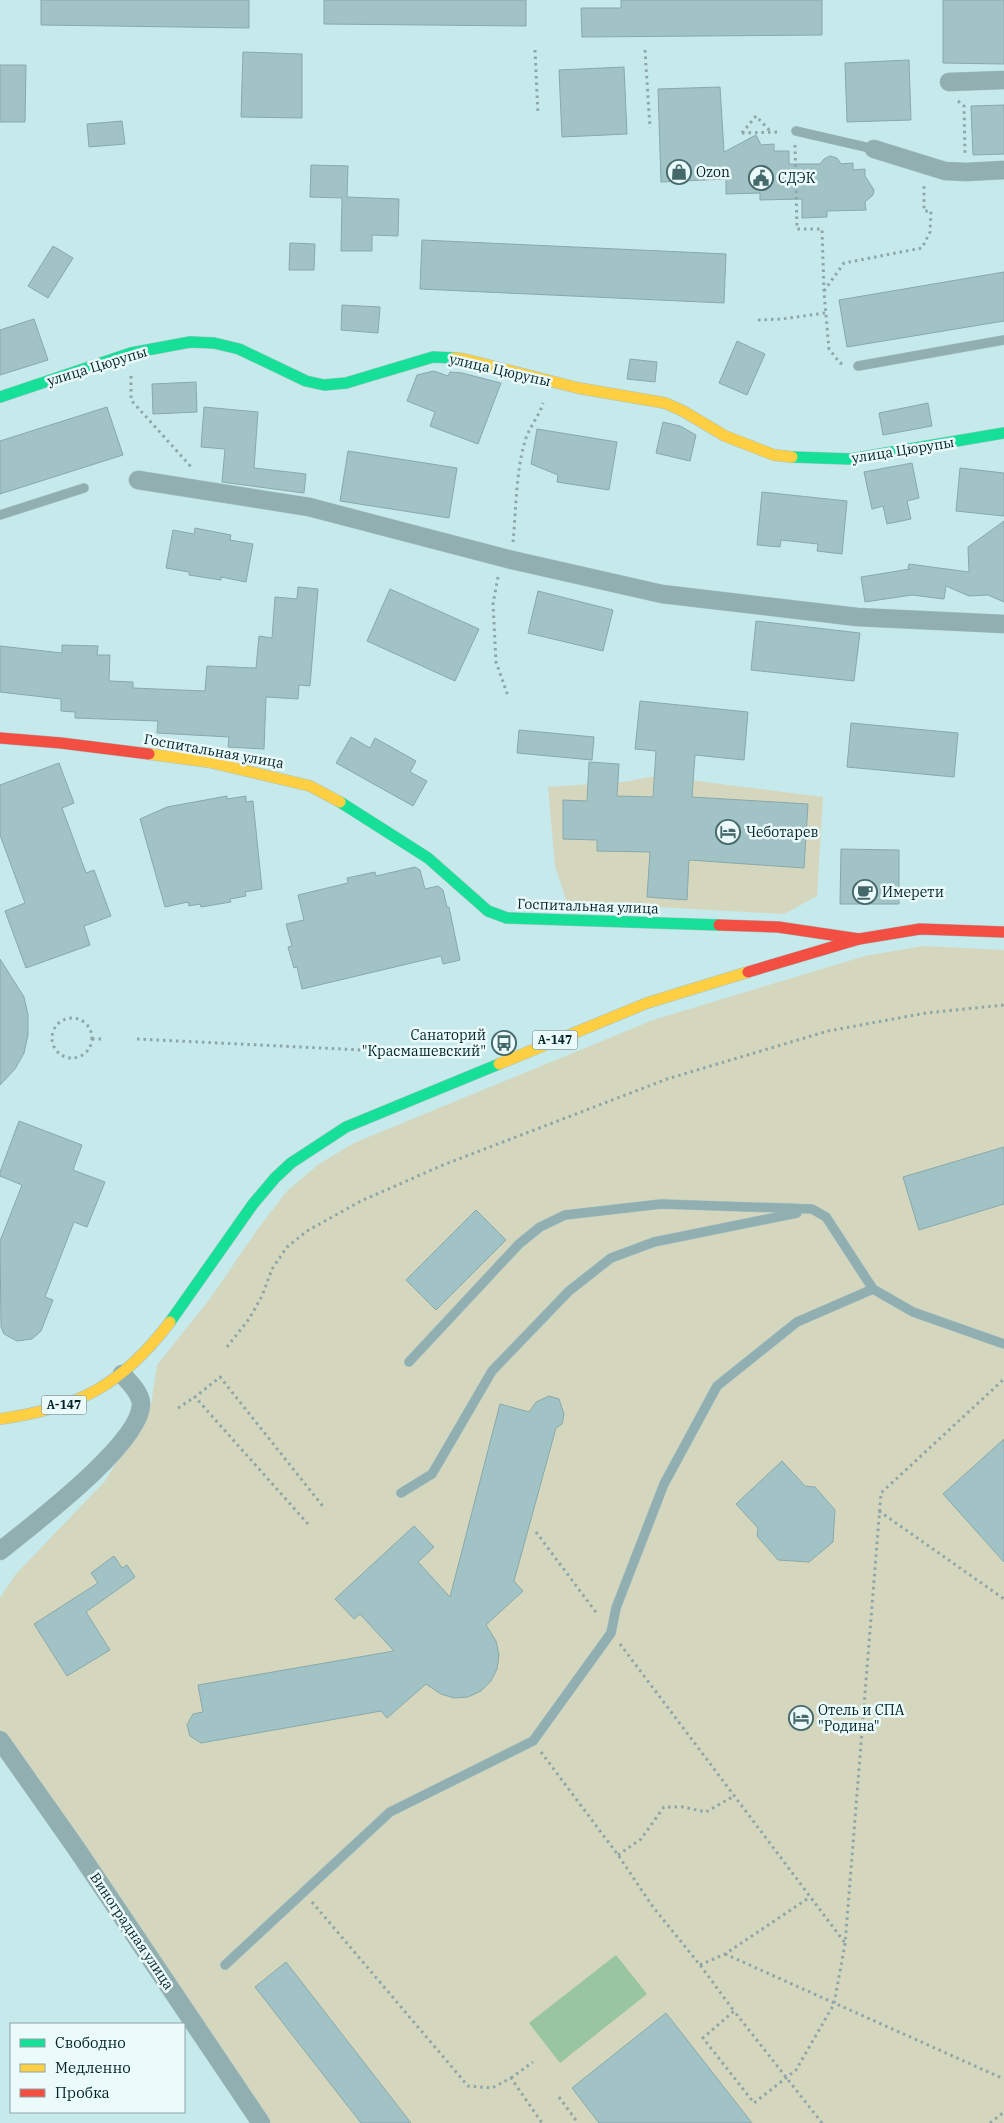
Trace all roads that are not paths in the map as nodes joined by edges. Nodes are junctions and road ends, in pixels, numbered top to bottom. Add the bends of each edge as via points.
1 (1004, 80) edge
2 (949, 82) dead end
3 (796, 131) road end
4 (874, 149) joint
5 (1004, 170) edge
6 (1004, 340) edge
7 (858, 366) road end
8 (0, 397) edge
9 (1004, 433) edge
10 (138, 480) dead end
11 (84, 488) dead end
12 (0, 515) edge
13 (1004, 624) edge
14 (0, 738) edge
15 (1004, 932) edge
16 (860, 940) junction
17 (812, 1210) junction
18 (873, 1289) junction
19 (1004, 1344) edge
20 (409, 1362) dead end
21 (122, 1374) junction
22 (0, 1419) edge
23 (401, 1493) dead end
24 (0, 1551) edge
25 (0, 1740) edge
26 (225, 1965) dead end
27 (261, 2123) edge

1 - 2 street
3 - 4 lane
4 - 5 street via 945,171
6 - 7 lane
8 - 9 street, улица Цюрупы via 131,353 190,342 239,349 306,381 324,386 346,383 415,361 464,359 578,388 665,403 749,446 774,455 809,459 851,459
10 - 13 street via 309,508 662,594 857,617
11 - 12 lane
14 - 16 street, Госпитальная улица via 209,762 310,786 428,858 488,911 506,918 778,927
15 - 16 street, А-147 via 920,929
16 - 21 street, А-147 via 647,1003 346,1127 310,1148 275,1178 242,1219 186,1302
17 - 18 lane via 826,1217
17 - 20 lane via 661,1204 565,1215 540,1226 519,1244
17 - 23 lane via 654,1242 611,1258 569,1291 492,1371 432,1474
18 - 19 lane via 913,1312
18 - 26 lane via 797,1322 717,1386 664,1484 616,1608 611,1633 533,1741 390,1812
21 - 22 street, А-147 via 95,1391 56,1408
21 - 24 street via 141,1400 139,1416 132,1429 70,1495
25 - 27 street, Виноградная улица

